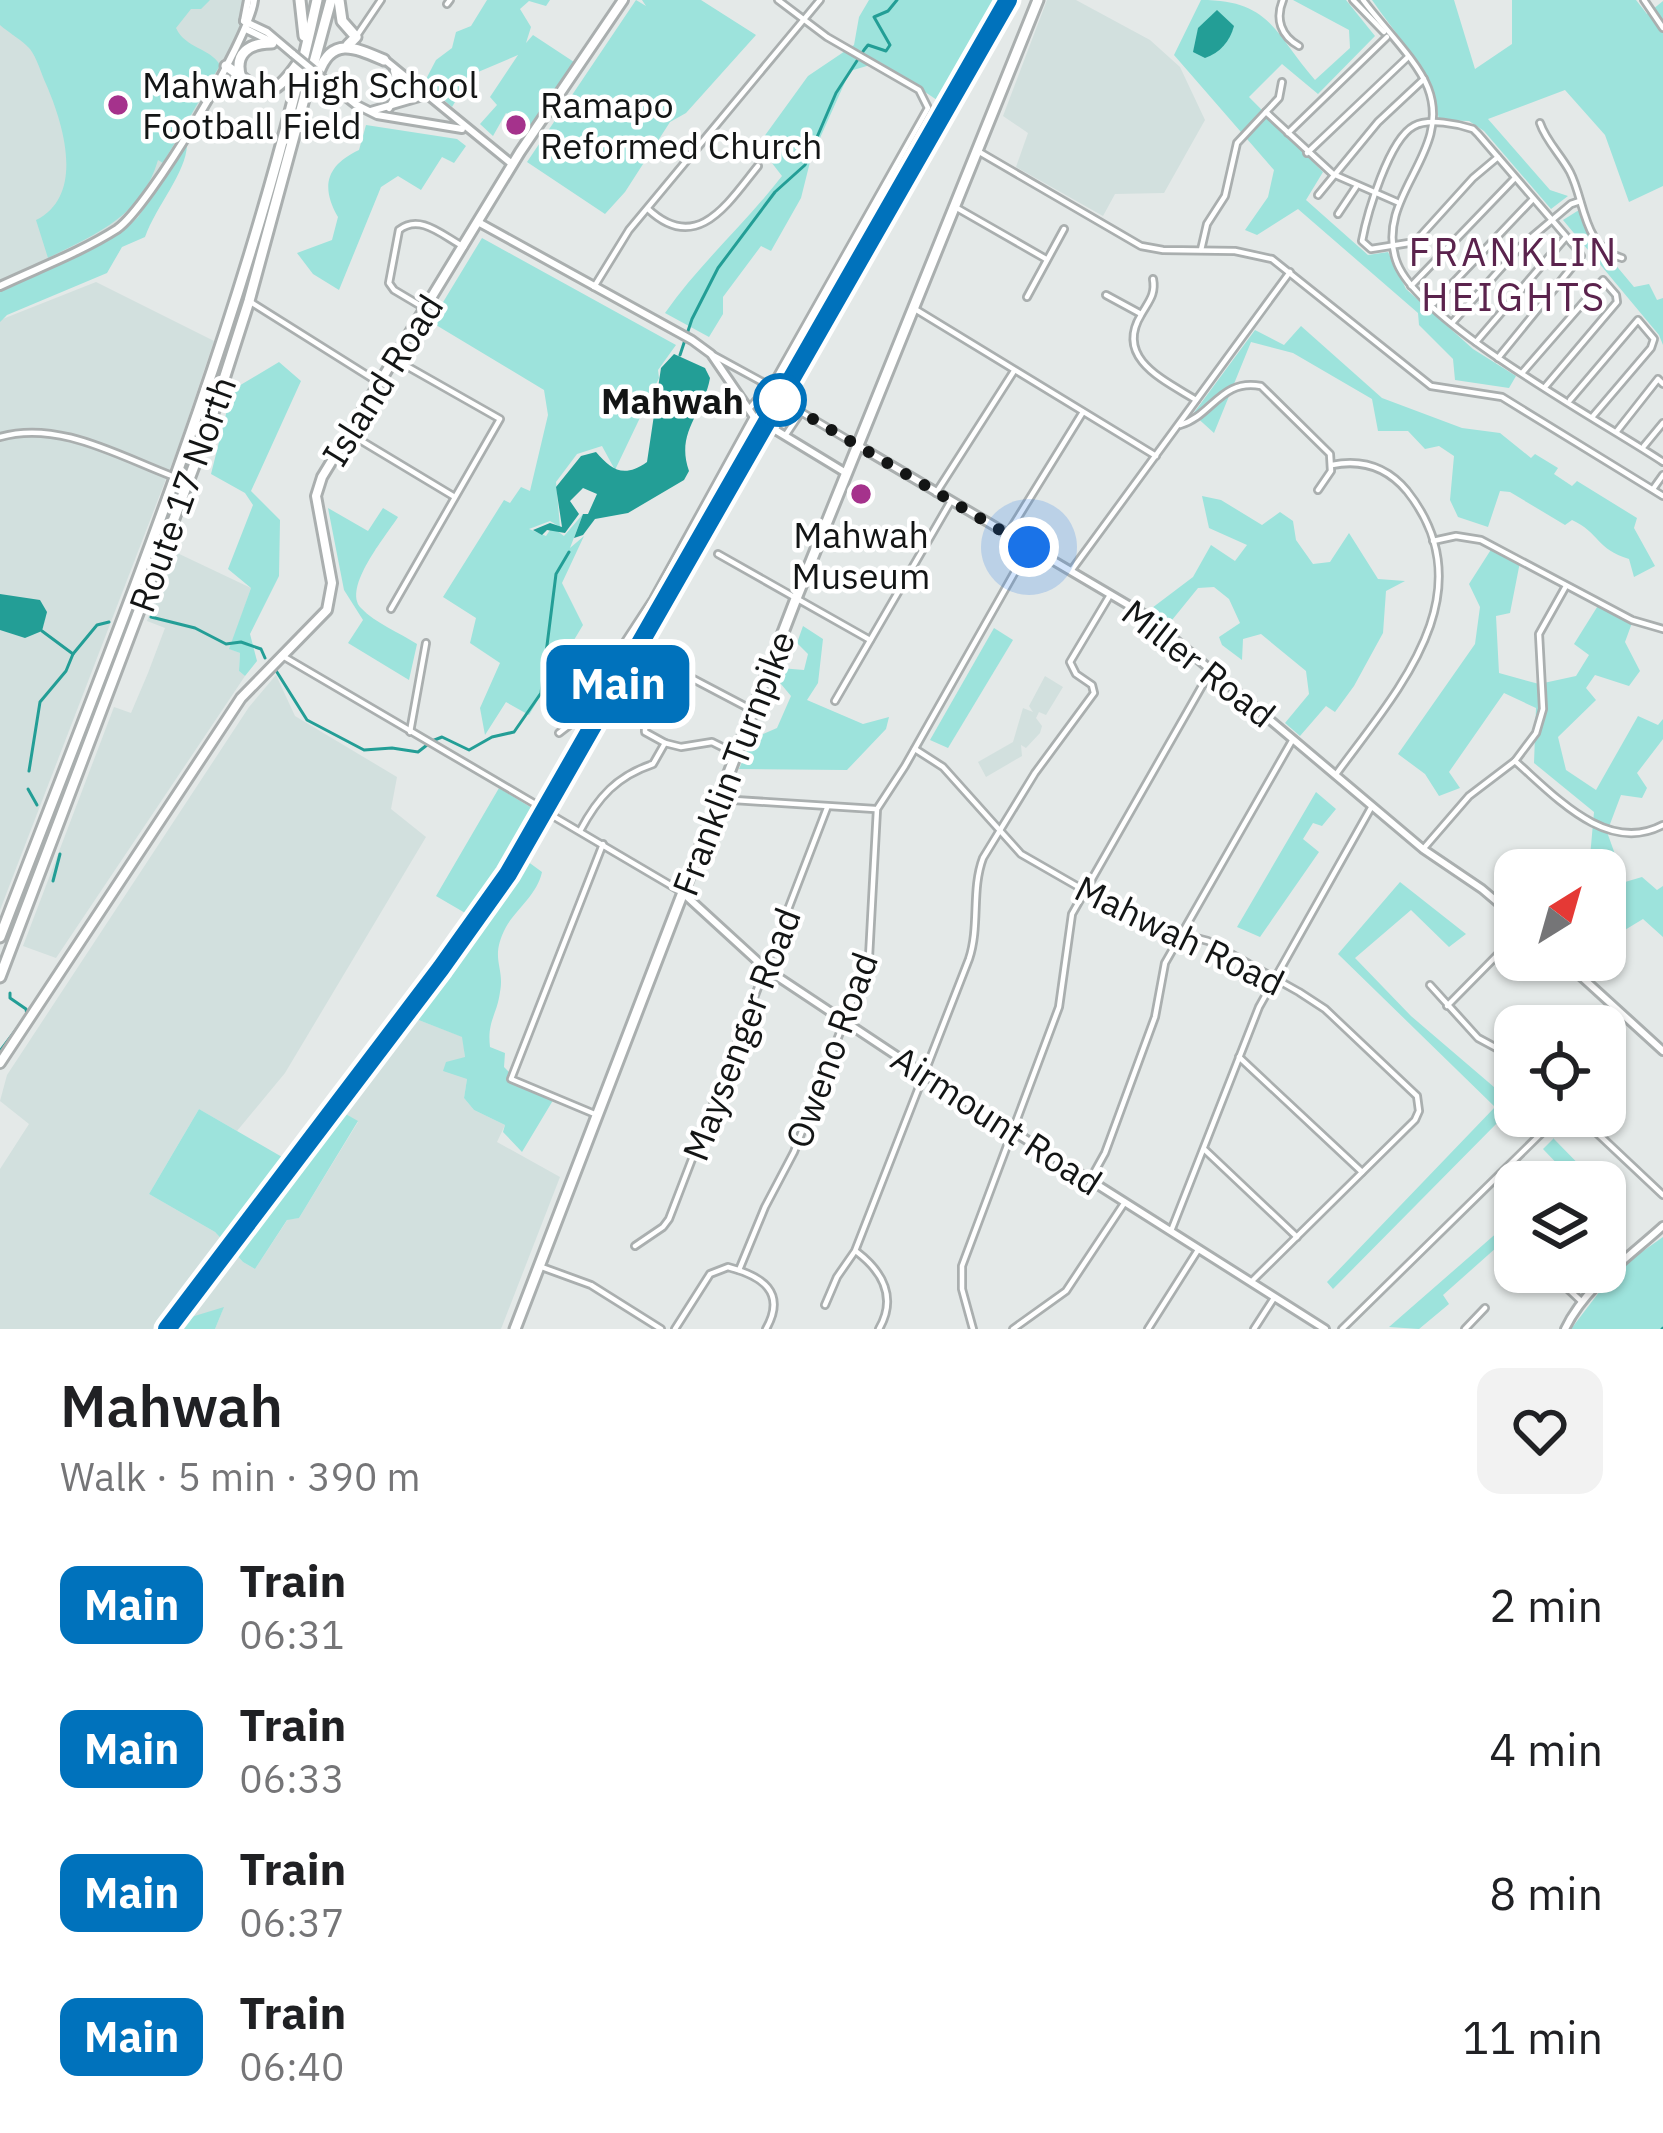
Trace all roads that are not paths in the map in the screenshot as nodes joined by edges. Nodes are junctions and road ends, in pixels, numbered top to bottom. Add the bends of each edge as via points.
1 (300, 0) edge
2 (317, 0) edge
3 (335, 0) edge
4 (381, 0) edge
5 (623, 0) edge
6 (778, 0) edge
7 (820, 0) edge
8 (1038, 0) edge
9 (1282, 0) edge
10 (1353, 0) edge
11 (1364, 0) edge
12 (1644, 0) edge
13 (252, 3) edge
14 (807, 19) junction
15 (245, 25) junction
16 (1663, 28) edge
17 (1388, 36) junction
18 (352, 41) junction
19 (276, 42) junction
20 (1299, 46) dead end
21 (298, 55) junction
22 (1407, 58) junction
23 (388, 64) junction
24 (226, 66) junction
25 (241, 78) junction
26 (1424, 79) junction
27 (1282, 82) dead end
28 (429, 97) junction
29 (389, 108) junction
30 (368, 111) junction
31 (1265, 112) junction
32 (417, 120) junction
33 (1540, 123) dead end
34 (1434, 124) junction
35 (298, 127) junction
36 (471, 132) junction
37 (1288, 133) junction
38 (976, 150) junction
39 (1307, 153) junction
40 (1498, 157) junction
41 (512, 164) junction
42 (758, 166) dead end
43 (1334, 174) junction
44 (1515, 178) junction
45 (1356, 187) junction
46 (1376, 194) junction
47 (1318, 195) dead end
48 (1533, 199) junction
49 (1398, 202) junction
50 (1580, 202) junction
51 (955, 206) junction
52 (649, 209) junction
53 (1338, 214) dead end
54 (1551, 220) junction
55 (478, 222) junction
56 (1064, 229) dead end
57 (1566, 237) junction
58 (1393, 246) junction
59 (464, 247) junction
60 (1201, 250) junction
61 (1622, 258) dead end
62 (1046, 259) junction
63 (1290, 272) junction
64 (1153, 280) dead end
65 (0, 286) edge
66 (1411, 286) junction
67 (594, 287) junction
68 (1106, 295) dead end
69 (1027, 297) dead end
70 (249, 301) junction
71 (1432, 305) junction
72 (426, 309) junction
73 (914, 309) junction
74 (1141, 314) junction
75 (1452, 323) junction
76 (1475, 343) junction
77 (711, 354) junction
78 (1498, 358) junction
79 (396, 360) junction
80 (1015, 370) junction
81 (1522, 373) junction
82 (1660, 381) edge
83 (382, 384) junction
84 (766, 384) junction
85 (1546, 388) junction
86 (793, 398) dead end
87 (1196, 400) junction
88 (1569, 401) junction
89 (1083, 411) junction
90 (801, 412) junction
91 (751, 414) junction
92 (1593, 416) junction
93 (1663, 423) edge
94 (1178, 426) junction
95 (1616, 431) junction
96 (350, 434) junction
97 (0, 436) edge
98 (785, 436) junction
99 (857, 445) junction
100 (1642, 448) junction
101 (1156, 456) junction
102 (1663, 462) edge
103 (1332, 466) junction
104 (846, 472) junction
105 (1663, 476) edge
106 (176, 477) junction
107 (1653, 489) junction
108 (1318, 490) dead end
109 (936, 493) junction
110 (1663, 496) edge
111 (455, 497) junction
112 (951, 502) junction
113 (1007, 535) junction
114 (1433, 541) junction
115 (1029, 547) junction
116 (718, 554) dead end
117 (1071, 571) junction
118 (1566, 586) junction
119 (1111, 594) junction
120 (796, 596) junction
121 (391, 609) dead end
122 (1663, 629) edge
123 (871, 641) junction
124 (426, 643) dead end
125 (281, 655) junction
126 (1212, 670) junction
127 (835, 701) dead end
128 (754, 711) junction
129 (410, 732) junction
130 (559, 733) dead end
131 (1293, 739) junction
132 (665, 743) junction
133 (915, 748) junction
134 (736, 754) junction
135 (1516, 761) junction
136 (1336, 775) junction
137 (719, 799) junction
138 (1372, 806) junction
139 (542, 808) dead end
140 (827, 808) junction
141 (877, 809) junction
142 (553, 815) dead end
143 (1663, 825) edge
144 (580, 831) junction
145 (998, 832) junction
146 (603, 844) junction
147 (1423, 849) junction
148 (1085, 891) junction
149 (683, 893) junction
150 (1494, 899) edge
151 (1178, 935) junction
152 (0, 937) edge
153 (1494, 958) edge
154 (766, 969) junction
155 (0, 977) edge
156 (1274, 977) junction
157 (1586, 981) edge
158 (1430, 985) dead end
159 (1447, 1006) junction
160 (845, 1021) junction
161 (1494, 1047) edge
162 (1663, 1051) edge
163 (1239, 1057) junction
164 (0, 1064) edge
165 (924, 1074) junction
166 (597, 1115) junction
167 (1013, 1131) junction
168 (1538, 1137) edge
169 (1601, 1137) edge
170 (1204, 1150) junction
171 (1363, 1172) junction
172 (1090, 1180) junction
173 (1663, 1195) edge
174 (1125, 1202) junction
175 (1663, 1226) edge
176 (1171, 1231) junction
177 (1298, 1238) junction
178 (635, 1246) dead end
179 (1198, 1250) junction
180 (855, 1251) junction
181 (539, 1266) junction
182 (739, 1270) junction
183 (1251, 1282) junction
184 (1572, 1293) edge
185 (1274, 1297) junction
186 (1582, 1303) junction
187 (825, 1305) dead end
188 (1485, 1308) dead end
189 (520, 1327) edge
190 (661, 1329) edge
191 (676, 1329) edge
192 (766, 1329) edge
193 (879, 1329) edge
194 (973, 1329) edge
195 (1012, 1329) edge
196 (1148, 1329) edge
197 (1254, 1329) edge
198 (1325, 1329) edge
199 (1342, 1329) edge
200 (1465, 1329) edge
201 (1565, 1329) edge

1 - 21 main road
2 - 21 main road
3 - 18 main road
3 - 35 main road, Route 17 North
4 - 18 street
5 - 41 main road, Island Road
6 - 14 street
7 - 14 street
8 - 38 main road, Franklin Turnpike
9 - 20 street via 1282,30
10 - 17 street
11 - 17 street
12 - 16 street
13 - 15 street
13 - 19 street
14 - 52 street
14 - 84 street via 919,90 927,114
15 - 19 street
15 - 24 street
17 - 22 street
17 - 37 street
18 - 23 main road
18 - 35 main road via 323,62
19 - 21 street
19 - 25 main road via 244,50
21 - 25 main road via 276,87 254,89
21 - 30 street, bridge
21 - 106 main road via 224,334
22 - 26 street
22 - 39 street
23 - 28 street
23 - 29 street via 399,87
24 - 25 main road
24 - 65 street via 136,212
26 - 34 street
26 - 43 street
27 - 31 street
28 - 29 street
28 - 32 street via 428,112
28 - 36 street
29 - 30 street
30 - 32 street
31 - 37 street
31 - 60 street via 1237,143
32 - 36 street
33 - 50 street
34 - 40 street via 1473,129
34 - 46 street via 1415,125 1402,138
34 - 49 street
35 - 70 main road, Route 17 North
36 - 41 street
37 - 39 street
38 - 51 main road, Franklin Turnpike
38 - 60 street via 1141,246
39 - 43 street
40 - 44 street
40 - 58 street via 1415,242
41 - 55 main road, Island Road
42 - 52 street via 699,226 673,226
43 - 45 street
43 - 47 street
44 - 48 street
44 - 66 street
45 - 46 street
45 - 53 street
46 - 49 street
46 - 58 street via 1362,241 1371,249
48 - 54 street
48 - 71 street
49 - 58 street
50 - 54 street
50 - 61 street via 1598,241
51 - 62 street
51 - 73 main road, Franklin Turnpike
52 - 67 street
54 - 57 street
54 - 75 street
55 - 59 main road, Island Road
55 - 67 street
56 - 62 street
57 - 76 street
57 - 78 street via 1580,260
58 - 66 street
59 - 72 main road, Island Road
59 - 72 street via 421,223 399,230 389,283
60 - 63 street via 1250,252
62 - 69 street
63 - 87 street
63 - 107 street via 1431,386 1502,397
64 - 74 street
66 - 71 street
67 - 77 street
68 - 74 street
70 - 83 street
70 - 155 main road, Route 17 North via 187,488
71 - 75 street
72 - 79 main road, Island Road
73 - 80 street
73 - 99 main road, Franklin Turnpike
74 - 87 street via 1133,340 1140,362
75 - 76 street
76 - 78 street
77 - 84 street
77 - 91 street
78 - 81 street
79 - 83 main road, Island Road
79 - 111 street via 500,419
80 - 89 street
80 - 109 street
81 - 85 street
81 - 85 street via 1598,281 1608,285 1617,302
82 - 95 street
83 - 96 main road, Island Road
84 - 91 street
85 - 88 street
86 - 90 street
87 - 94 street
88 - 92 street
88 - 92 street via 1638,320 1654,339 1651,347
89 - 101 street
89 - 113 street
90 - 98 street
90 - 99 street
91 - 98 street
91 - 130 street via 644,614
92 - 95 street
93 - 100 street
94 - 101 street
94 - 103 street via 1227,390 1254,384 1311,432
95 - 100 street
96 - 111 street
96 - 125 main road, Island Road via 316,496 330,604
97 - 106 street via 62,435
98 - 104 street
99 - 104 main road, Franklin Turnpike
99 - 109 street, Miller Road
100 - 102 street
101 - 117 street
103 - 108 street
103 - 114 street via 1360,463 1391,476
104 - 120 main road, Franklin Turnpike
105 - 107 street
106 - 152 main road
107 - 110 street
109 - 112 street, Miller Road
111 - 121 street
112 - 113 street, Miller Road
112 - 123 street
113 - 115 street, Miller Road
114 - 118 street via 1481,540
114 - 136 street via 1436,588 1426,643
115 - 117 street, Miller Road
115 - 133 street, Oweno Road
116 - 120 street
117 - 119 street, Miller Road
118 - 122 street
118 - 135 street via 1538,642 1542,717
119 - 126 street, Miller Road
119 - 145 street via 1070,662 1094,693
120 - 123 street
120 - 128 main road, Franklin Turnpike
123 - 127 street
124 - 129 street
125 - 129 street
125 - 164 main road, Island Road via 241,698
126 - 131 street, Miller Road
126 - 148 street
128 - 132 street via 678,671 645,727
128 - 134 main road, Franklin Turnpike
129 - 139 street
131 - 136 street, Miller Road
131 - 151 street
132 - 134 street via 712,742
132 - 144 street via 650,766 631,770 601,795
133 - 141 street, Oweno Road
133 - 145 street, Mahwah Road via 943,767
134 - 137 main road, Franklin Turnpike
135 - 143 street via 1606,830 1631,835
135 - 147 street via 1469,796
136 - 138 street, Miller Road
137 - 140 street
137 - 149 main road, Franklin Turnpike
138 - 147 street, Miller Road
138 - 156 street
140 - 141 street
140 - 154 street, Maysenger Road
141 - 160 street, Oweno Road via 871,946
142 - 144 street
144 - 146 street
145 - 148 street, Mahwah Road
145 - 165 street via 980,865 969,959
146 - 149 street
146 - 166 street via 511,1079
147 - 150 street, Miller Road
148 - 151 street, Mahwah Road
148 - 167 street via 1070,922 1060,1007
149 - 154 street, Airmount Road
149 - 166 main road, Franklin Turnpike
151 - 156 street, Mahwah Road via 1208,941
151 - 172 street via 1160,975 1156,1017
153 - 159 street
154 - 160 street, Airmount Road
154 - 178 street, Maysenger Road via 669,1219
156 - 163 street
156 - 171 street, Mahwah Road via 1325,1009 1417,1096 1415,1120
157 - 162 street
158 - 159 street
159 - 161 street
160 - 165 street, Airmount Road
160 - 182 street, Oweno Road
163 - 170 street
163 - 171 street
165 - 167 street, Airmount Road
165 - 180 street
166 - 181 main road, Franklin Turnpike
167 - 172 street, Airmount Road
167 - 194 street via 962,1266
168 - 199 street
169 - 173 street
170 - 176 street
170 - 177 street
171 - 177 street, Mahwah Road
172 - 174 street, Airmount Road
174 - 176 street, Airmount Road
174 - 195 street via 1066,1292
175 - 186 street
176 - 179 street, Airmount Road
177 - 183 street, Mahwah Road
179 - 183 street, Airmount Road
179 - 196 street
180 - 187 street
180 - 193 street via 886,1289
181 - 189 main road, Franklin Turnpike
181 - 190 street via 591,1285
182 - 191 street via 710,1274
182 - 192 street via 774,1297
183 - 185 street, Airmount Road
184 - 186 street
185 - 197 street
185 - 198 street, Airmount Road
186 - 201 street
188 - 200 street

